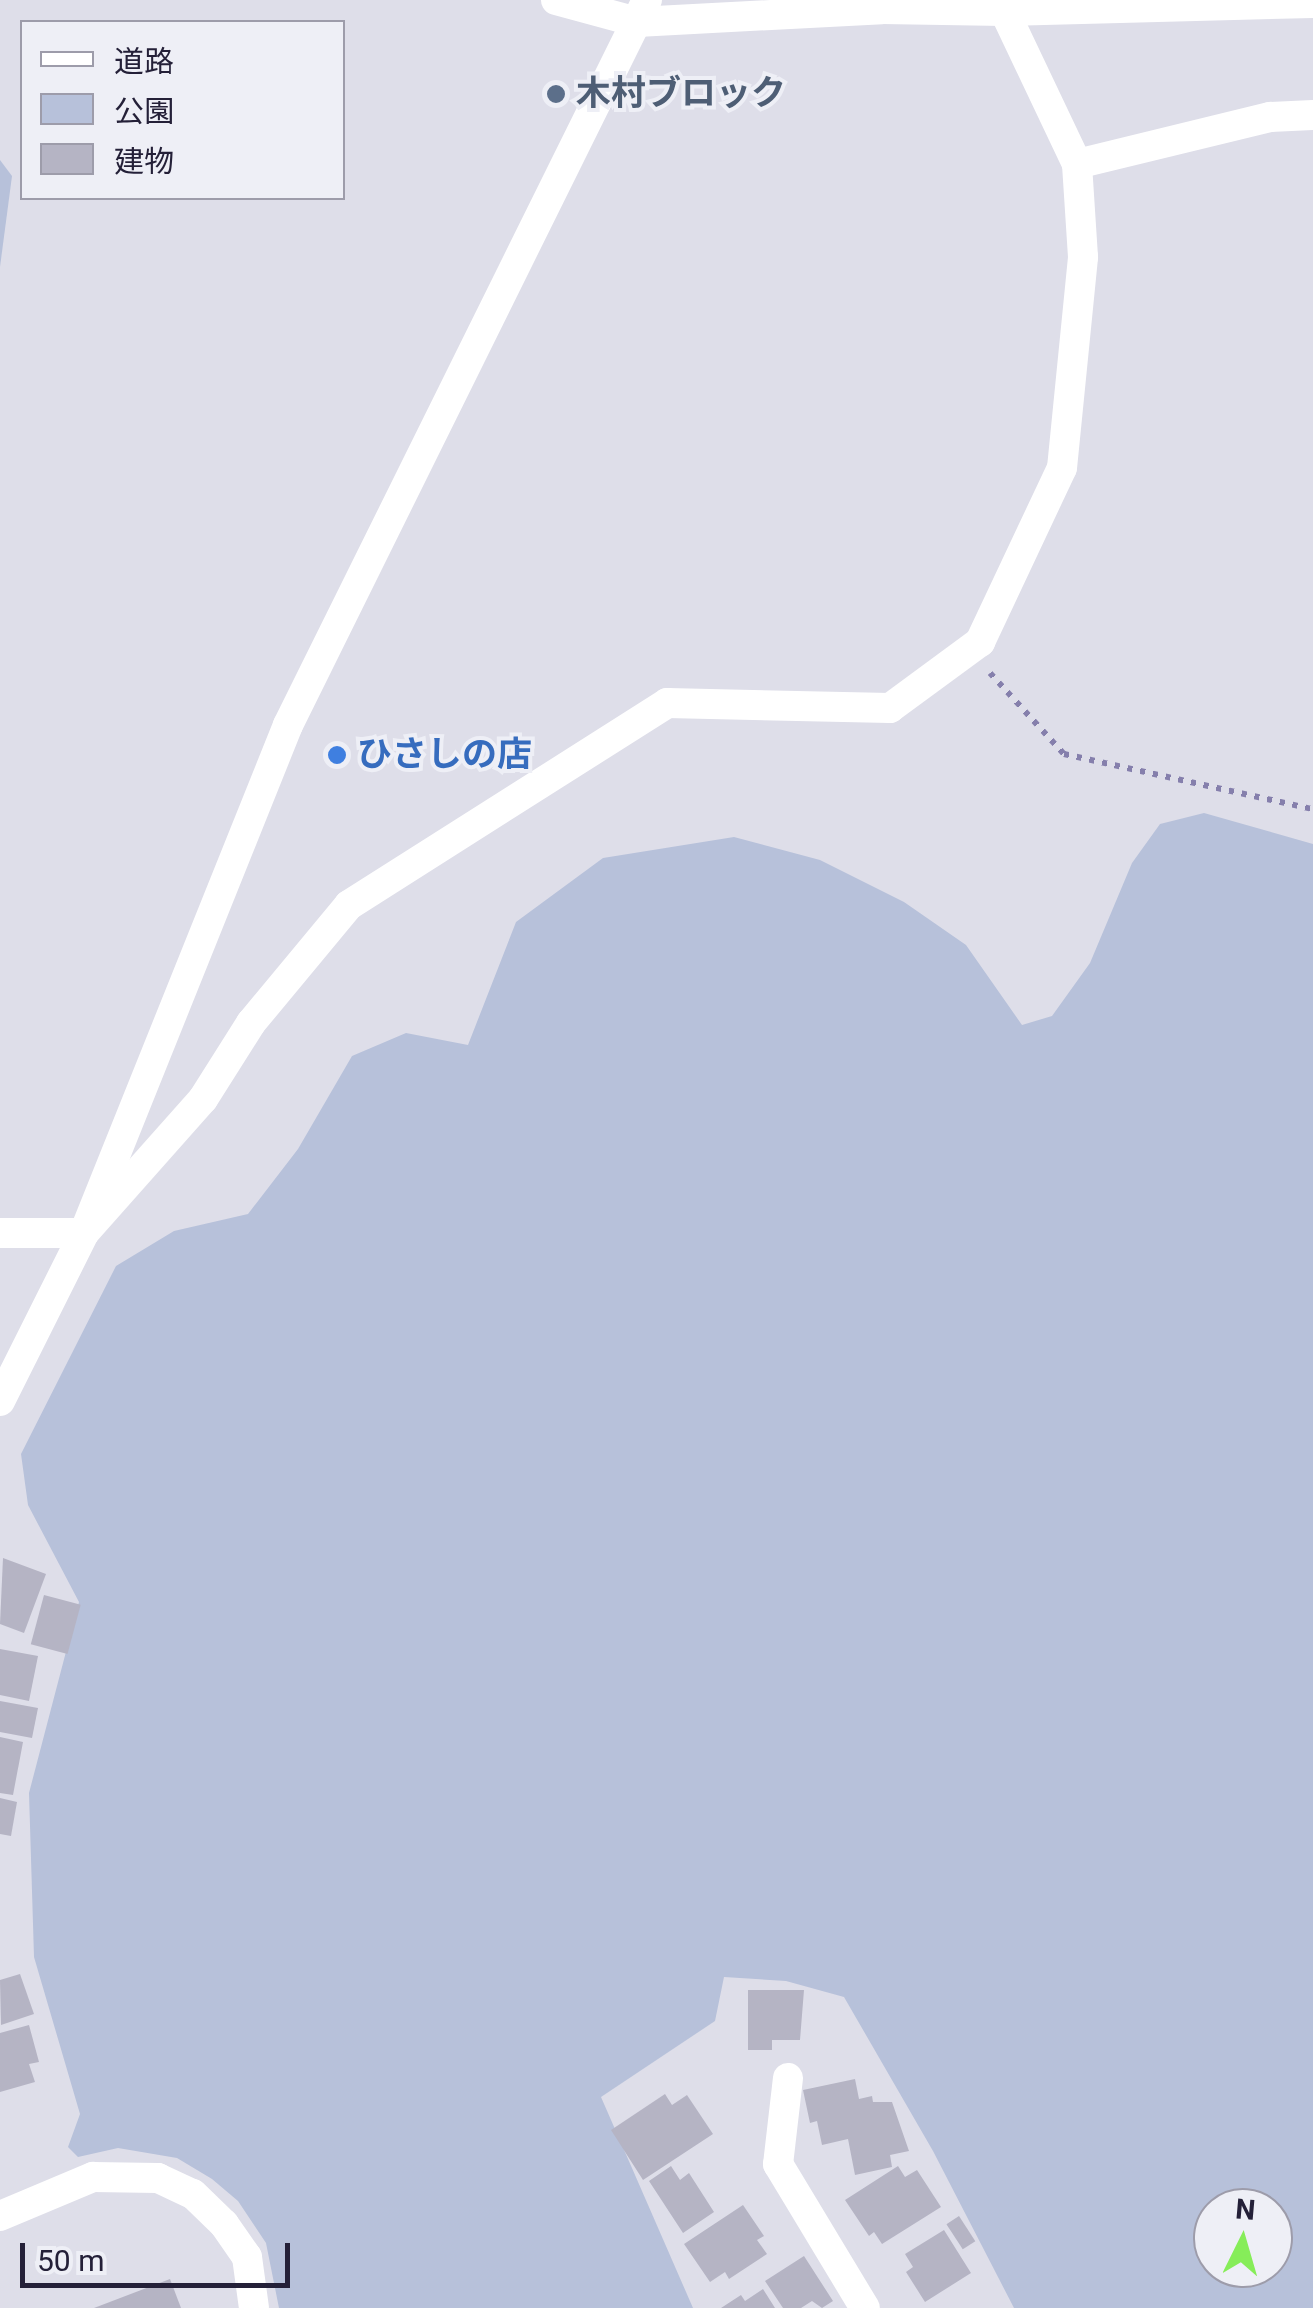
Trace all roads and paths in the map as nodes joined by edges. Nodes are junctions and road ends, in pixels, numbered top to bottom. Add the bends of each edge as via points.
1 (556, 0) edge
2 (1313, 3) edge
3 (1002, 6) edge
4 (642, 11) edge
5 (1313, 114) edge
6 (1077, 164) junction
7 (969, 650) junction
8 (1313, 810) edge
9 (0, 1233) edge
10 (84, 1233) junction
11 (0, 1402) edge
12 (788, 2078) dead end
13 (0, 2216) edge
14 (254, 2308) edge
15 (865, 2308) edge

1 - 4 street
2 - 3 street
3 - 4 street
3 - 6 street
4 - 10 street via 288,725
5 - 6 street via 1270,117
6 - 7 street via 1082,257 1062,468 980,642
7 - 8 path via 1064,754
7 - 10 street via 890,708 667,704 349,905 250,1023 202,1100
9 - 10 street
10 - 11 street
12 - 15 street via 778,2164
13 - 14 street via 93,2177 158,2178 193,2194 224,2224 247,2257

